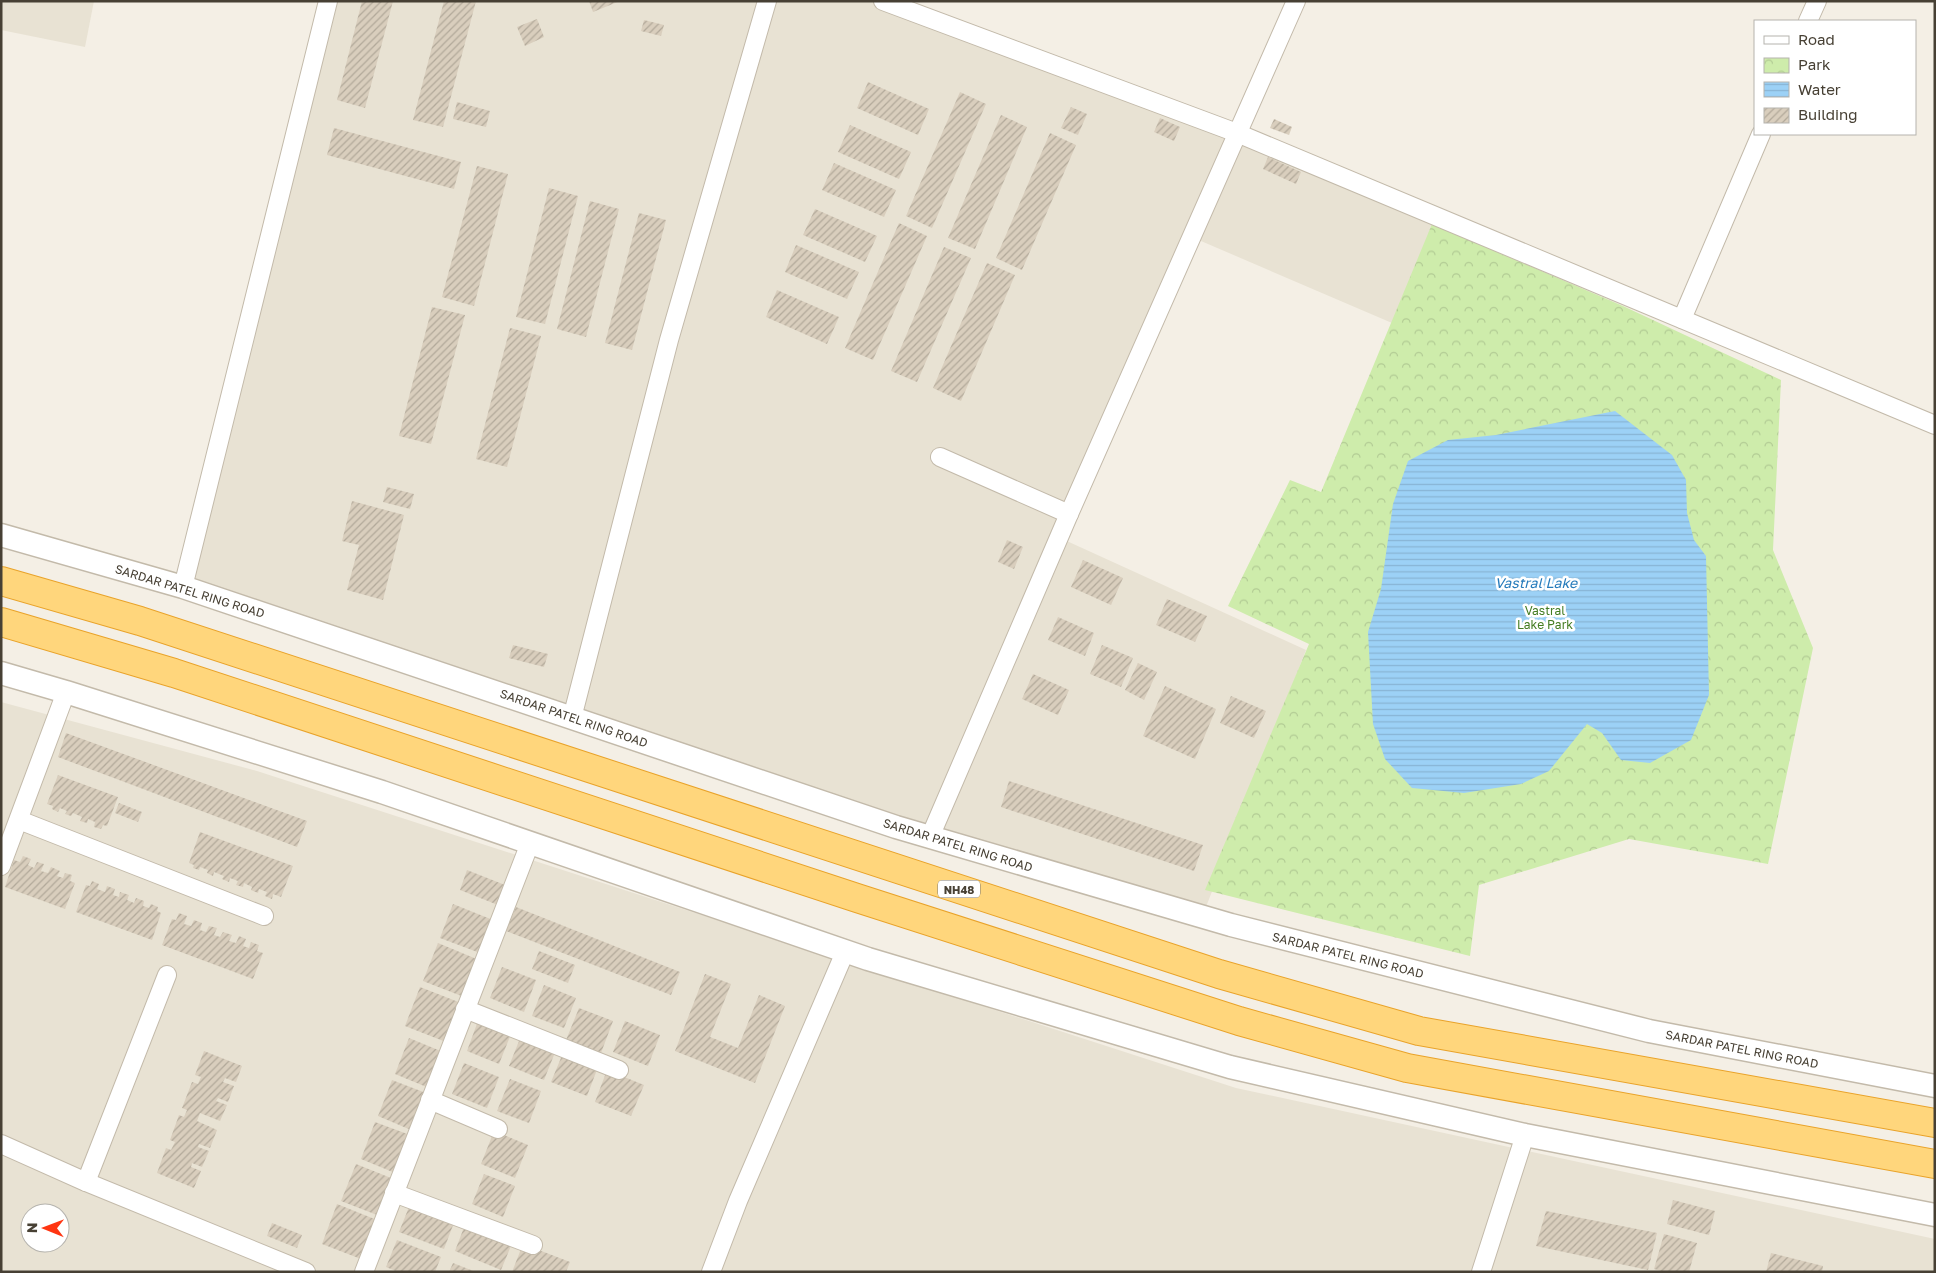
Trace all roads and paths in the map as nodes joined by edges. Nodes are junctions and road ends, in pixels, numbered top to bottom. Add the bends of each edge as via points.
1 (328, 1) edge
2 (767, 1) edge
3 (883, 1) edge
4 (1296, 1) edge
5 (1817, 1) edge
6 (1808, 20) edge
7 (1237, 133) junction
8 (1760, 135) edge
9 (1682, 319) junction
10 (1935, 425) edge
11 (940, 457) dead end
12 (1069, 514) junction
13 (1, 535) edge
14 (1, 581) edge
15 (183, 586) junction
16 (1, 622) edge
17 (1, 673) edge
18 (66, 692) junction
19 (572, 718) junction
20 (19, 820) junction
21 (930, 837) junction
22 (530, 843) junction
23 (1, 866) edge
24 (264, 916) dead end
25 (845, 952) junction
26 (167, 975) dead end
27 (465, 1010) junction
28 (619, 1070) dead end
29 (1935, 1086) edge
30 (430, 1100) junction
31 (1935, 1123) edge
32 (498, 1129) dead end
33 (1525, 1135) junction
34 (1, 1144) edge
35 (1935, 1164) edge
36 (86, 1182) junction
37 (394, 1193) junction
38 (1935, 1215) edge
39 (533, 1245) dead end
40 (306, 1272) edge
41 (364, 1272) edge
42 (711, 1272) edge
43 (1481, 1272) edge

1 - 15 street
2 - 19 street via 669,340
3 - 7 street
4 - 7 street
5 - 6 street
7 - 9 street
7 - 12 street
8 - 9 street
9 - 10 street
11 - 12 street
12 - 21 street
13 - 15 street, SARDAR PATEL RING ROAD
14 - 31 highway, NH48 via 140,621 1219,974 1409,1028
15 - 19 street, SARDAR PATEL RING ROAD
16 - 35 highway via 174,673 1239,1021 1407,1068
17 - 18 street
18 - 20 street
18 - 22 street via 382,792
19 - 21 street, SARDAR PATEL RING ROAD
20 - 23 street
20 - 24 street
21 - 29 street, SARDAR PATEL RING ROAD via 1232,925 1649,1031
22 - 25 street
22 - 27 street
25 - 33 street via 1230,1067
25 - 42 street via 738,1201
26 - 36 street
27 - 28 street
27 - 30 street
30 - 32 street
30 - 37 street
33 - 38 street
33 - 43 street
34 - 36 street
36 - 40 street
37 - 39 street
37 - 41 street

